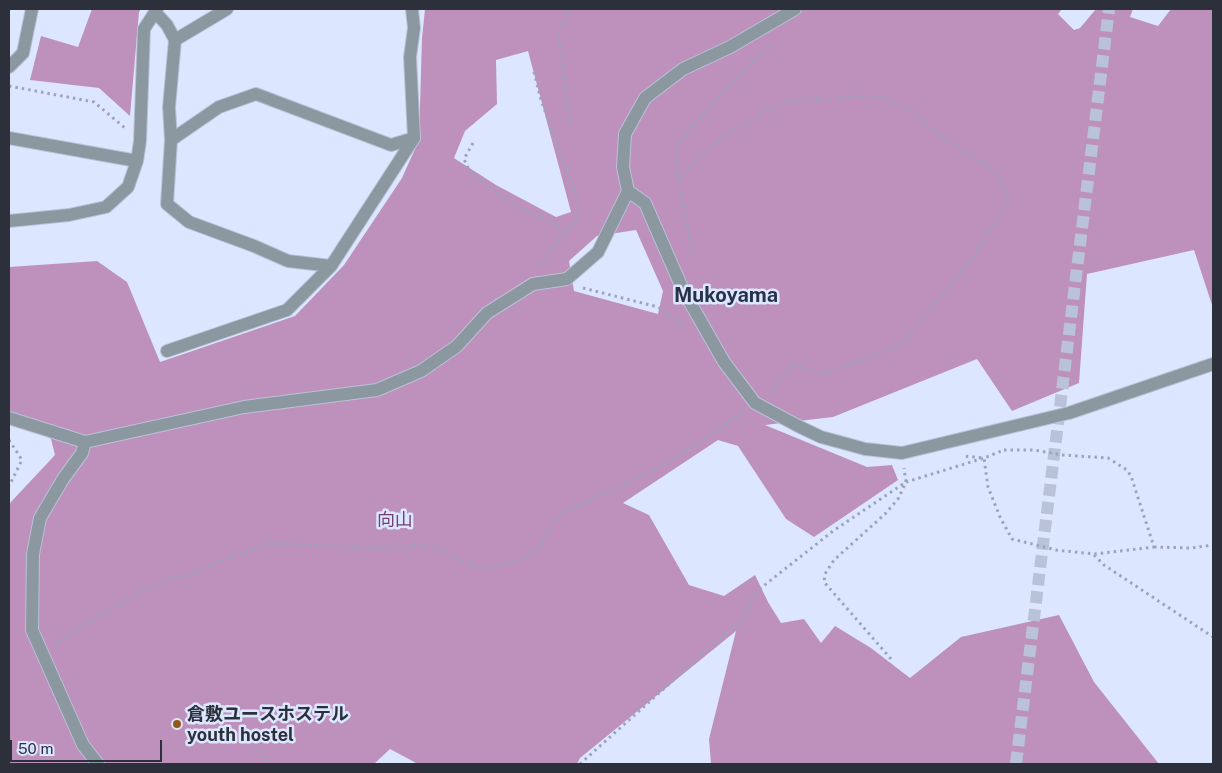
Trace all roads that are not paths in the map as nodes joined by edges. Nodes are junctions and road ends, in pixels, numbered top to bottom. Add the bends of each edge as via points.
1 (32, 9) edge
2 (227, 9) edge
3 (412, 9) edge
4 (795, 9) edge
5 (156, 10) edge
6 (175, 40) junction
7 (9, 67) edge
8 (9, 138) edge
9 (414, 138) junction
10 (171, 140) junction
11 (137, 161) junction
12 (628, 191) junction
13 (9, 221) edge
14 (331, 266) junction
15 (167, 351) dead end
16 (1213, 364) edge
17 (9, 418) edge
18 (85, 442) junction
19 (98, 764) edge

1 - 7 street via 23,53
2 - 6 street
3 - 9 street via 414,28 410,57
4 - 12 street via 730,47 682,69 645,98 625,134 622,167
5 - 6 street
5 - 11 street via 144,28
6 - 10 street via 169,107
8 - 11 street
9 - 10 street via 391,146 256,94 219,106
9 - 14 street
10 - 14 street via 167,204 190,222 288,261
11 - 13 street via 128,187 106,207 69,215
12 - 16 street via 645,203 683,290 724,362 754,403 821,436 864,449 902,454 1069,413
12 - 18 street via 598,252 567,278 533,284 487,313 457,346 421,371 377,390 244,407
14 - 15 street via 288,310
17 - 18 street
18 - 19 street via 82,453 40,518 33,554 32,630 83,745

